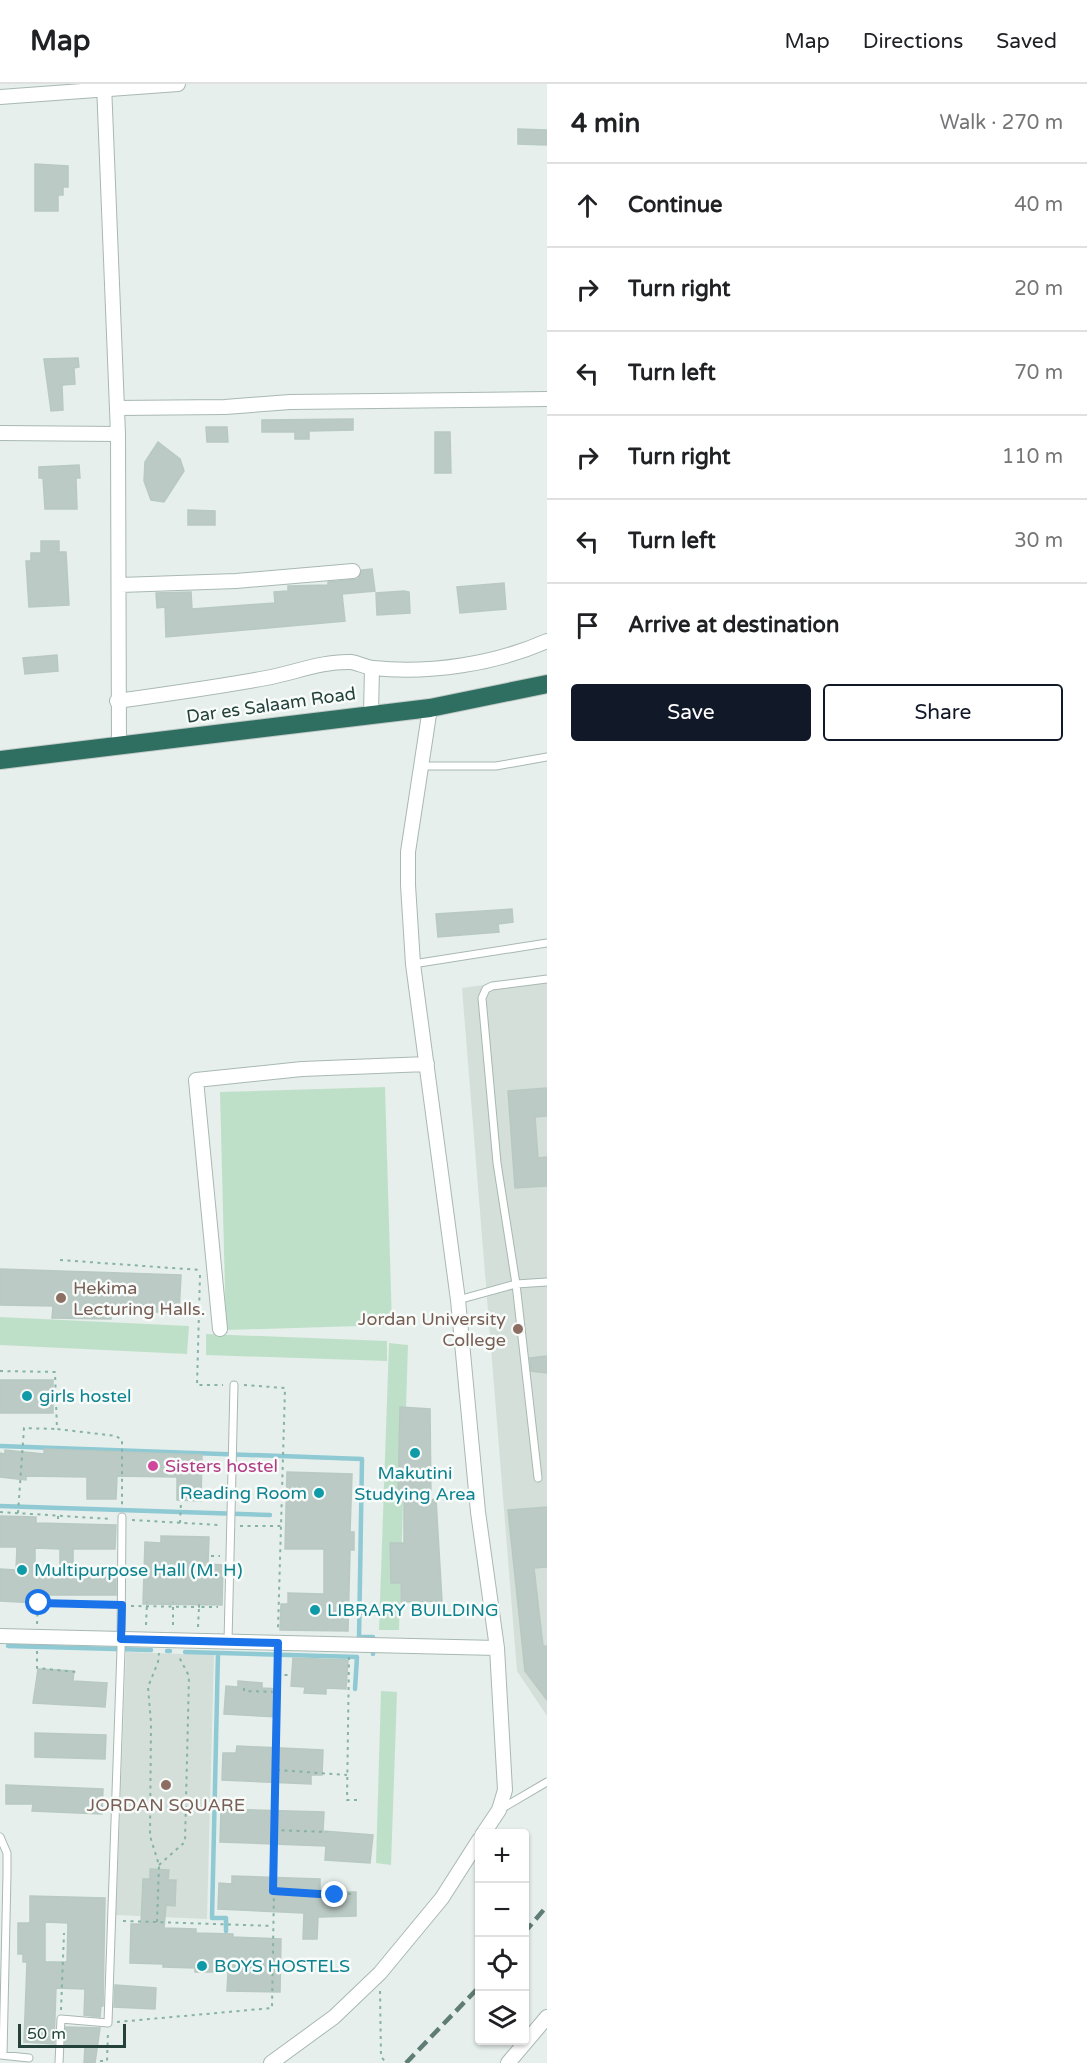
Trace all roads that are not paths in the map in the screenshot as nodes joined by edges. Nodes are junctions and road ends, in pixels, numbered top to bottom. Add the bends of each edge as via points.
1 (178, 84) edge
2 (104, 87) edge
3 (0, 98) edge
4 (547, 399) edge
5 (117, 408) junction
6 (0, 433) edge
7 (118, 434) junction
8 (353, 571) dead end
9 (120, 585) junction
10 (547, 641) edge
11 (372, 668) junction
12 (547, 684) edge
13 (117, 701) junction
14 (430, 708) junction
15 (371, 713) junction
16 (119, 747) junction
17 (547, 757) edge
18 (0, 760) edge
19 (422, 766) junction
20 (547, 943) edge
21 (413, 964) junction
22 (547, 979) edge
23 (427, 1064) junction
24 (547, 1282) edge
25 (516, 1284) junction
26 (458, 1300) junction
27 (220, 1329) dead end
28 (234, 1385) dead end
29 (538, 1478) dead end
30 (122, 1518) road end
31 (0, 1636) edge
32 (121, 1639) junction
33 (228, 1642) junction
34 (497, 1648) junction
35 (547, 1782) edge
36 (499, 1810) junction
37 (486, 1829) edge
38 (0, 1837) edge
39 (475, 1848) edge
40 (547, 2017) edge
41 (2, 2055) edge
42 (29, 2058) dead end
43 (59, 2063) edge
44 (270, 2063) edge
45 (508, 2063) edge

1 - 2 street
2 - 3 street
2 - 5 street
4 - 5 street
5 - 7 street
6 - 7 street
7 - 9 street
8 - 9 street
9 - 13 street
10 - 11 street via 522,652 477,662
11 - 13 street via 351,662 317,666 267,678
11 - 15 street
12 - 14 highway, Dar es Salaam Road
13 - 16 street
14 - 15 highway, Dar es Salaam Road
14 - 19 street
15 - 16 highway, Dar es Salaam Road
16 - 18 highway, Dar es Salaam Road
17 - 19 lane via 496,766
19 - 21 street via 408,852
20 - 21 lane
21 - 23 street
22 - 25 lane via 492,986 482,998 497,1163
23 - 26 street
23 - 27 street via 196,1080
24 - 25 lane
25 - 26 lane
25 - 29 lane
26 - 34 street via 478,1512
28 - 33 lane
30 - 32 lane
31 - 32 street
32 - 33 street
32 - 43 lane via 108,2023 61,2019
33 - 34 street
34 - 36 street via 505,1791
35 - 36 lane
36 - 37 street
38 - 41 lane via 7,1853 8,1874
39 - 44 street via 442,1898 380,1973 334,2018
40 - 45 street
41 - 42 lane

